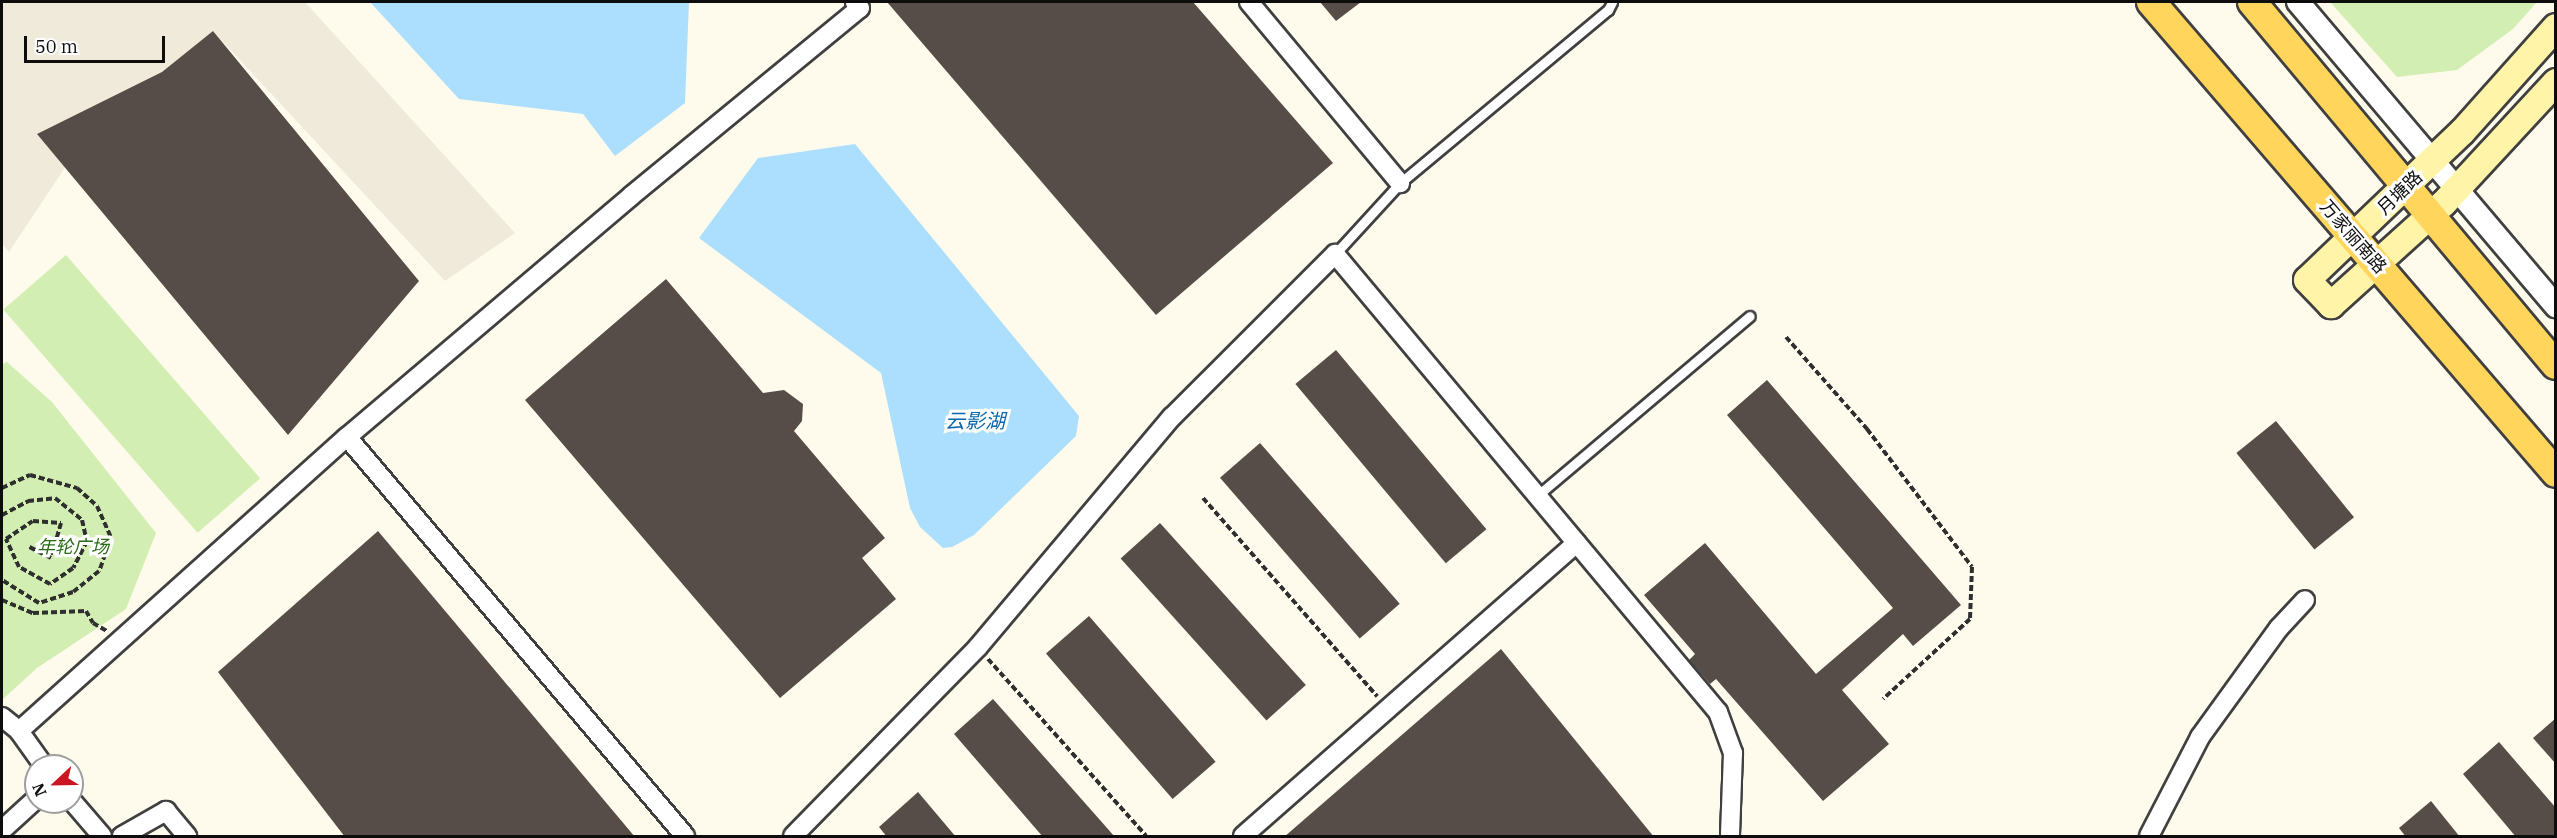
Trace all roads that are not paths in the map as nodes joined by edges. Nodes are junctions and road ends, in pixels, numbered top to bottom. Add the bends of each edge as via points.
1 (855, 2) edge
2 (1249, 2) edge
3 (1612, 2) edge
4 (2151, 2) edge
5 (2252, 2) edge
6 (2298, 2) edge
7 (2556, 27) edge
8 (2556, 82) edge
9 (2433, 161) junction
10 (1400, 183) junction
11 (2406, 188) junction
12 (2457, 189) junction
13 (2430, 216) junction
14 (2353, 238) junction
15 (1335, 254) junction
16 (2377, 265) junction
17 (2556, 306) edge
18 (1750, 316) dead end
19 (2556, 365) edge
20 (347, 437) junction
21 (2556, 473) edge
22 (1538, 495) junction
23 (1577, 543) junction
24 (2305, 600) dead end
25 (2, 717) edge
26 (19, 731) junction
27 (35, 754) edge
28 (24, 810) edge
29 (83, 814) edge
30 (2, 830) edge
31 (102, 837) edge
32 (122, 837) edge
33 (187, 837) edge
34 (686, 837) edge
35 (793, 837) edge
36 (1243, 837) edge
37 (1730, 837) edge
38 (2149, 837) edge

1 - 20 street via 860,8
2 - 10 street
3 - 10 lane via 1608,10
4 - 14 main road, 万家丽南路
5 - 11 main road
6 - 9 street
7 - 9 main road, 月塘路
8 - 12 main road, 月塘路
9 - 11 main road, 月塘路
9 - 12 street
10 - 15 lane
11 - 13 main road
11 - 14 main road, 月塘路
12 - 13 main road, 月塘路
12 - 17 street
13 - 16 main road, 月塘路
13 - 19 main road
14 - 16 main road, 万家丽南路
14 - 16 main road, 月塘路 via 2307,280 2331,305
15 - 22 street
15 - 35 street via 1172,417 978,647
16 - 21 main road, 万家丽南路
18 - 22 lane
20 - 26 street
20 - 34 street
22 - 23 street
23 - 36 street via 1430,674 1386,707
23 - 37 street via 1718,712 1733,753
24 - 38 street via 2279,628 2200,737
25 - 26 street
26 - 27 street
28 - 30 street
29 - 31 street
32 - 33 street via 166,812

